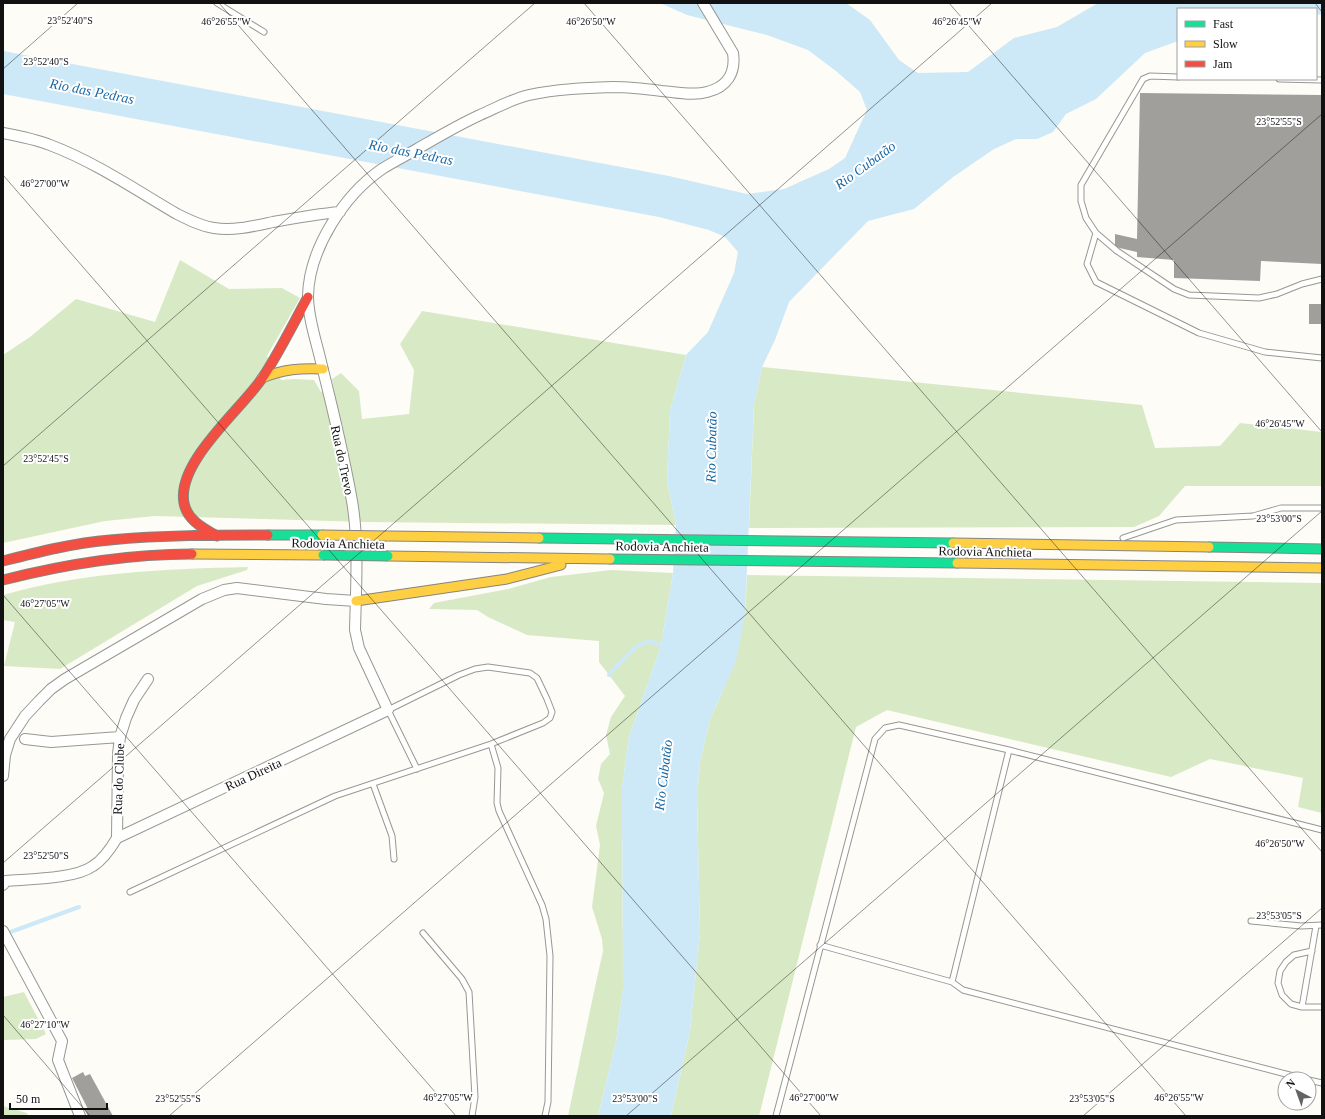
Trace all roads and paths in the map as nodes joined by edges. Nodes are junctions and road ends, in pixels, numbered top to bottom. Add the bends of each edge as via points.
1 (217, 3) edge
2 (702, 3) edge
3 (264, 32) dead end
4 (1177, 77) edge
5 (3, 133) edge
6 (340, 212) junction
7 (1096, 233) junction
8 (1322, 279) edge
9 (308, 297) junction
10 (1322, 358) edge
11 (323, 368) junction
12 (262, 378) junction
13 (1322, 508) edge
14 (217, 536) junction
15 (1284, 542) dead end
16 (1102, 545) junction
17 (1223, 548) junction
18 (1322, 549) edge
19 (587, 559) junction
20 (3, 561) edge
21 (1322, 568) edge
22 (3, 580) edge
23 (356, 601) junction
24 (148, 679) dead end
25 (388, 710) junction
26 (120, 737) junction
27 (6, 738) edge
28 (25, 739) dead end
29 (491, 744) junction
30 (1009, 750) junction
31 (417, 769) junction
32 (3, 776) edge
33 (373, 784) junction
34 (1322, 830) edge
35 (117, 838) junction
36 (394, 859) dead end
37 (3, 886) edge
38 (130, 892) dead end
39 (1251, 920) dead end
40 (1319, 926) edge
41 (3, 931) edge
42 (423, 933) dead end
43 (820, 945) junction
44 (1312, 951) junction
45 (952, 982) junction
46 (1302, 1007) junction
47 (1322, 1007) edge
48 (1277, 1072) edge
49 (80, 1116) edge
50 (472, 1116) edge
51 (545, 1116) edge
52 (776, 1116) edge

1 - 3 lane
2 - 6 street, Rua do Trevo via 733,52 733,69 722,86 706,92 684,93 631,87 559,90 527,96 501,105 455,127 381,170
4 - 7 lane via 1150,76 1143,79 1081,185 1081,201 1086,218
5 - 6 street via 50,145 91,164 177,214 204,226 249,227 314,214
6 - 9 street, Rua do Trevo via 315,258
7 - 8 lane via 1116,251 1174,289 1189,295 1259,298
7 - 10 lane via 1087,264 1096,282 1199,333 1264,352
9 - 11 street, Rua do Trevo via 309,314
9 - 12 highway
11 - 12 highway via 291,368
11 - 23 street, Rua do Trevo via 355,516
12 - 14 highway via 200,453 192,465 185,486 184,506 192,520
13 - 16 lane via 1281,508 1253,516 1176,520
14 - 16 highway, Rodovia Anchieta, bridge via 322,535
14 - 20 highway, Rodovia Anchieta via 102,541
15 - 17 lane
16 - 17 highway, Rodovia Anchieta
17 - 18 highway, Rodovia Anchieta
19 - 21 highway, Rodovia Anchieta
19 - 22 highway, Rodovia Anchieta, bridge via 174,554 77,563
19 - 23 highway via 507,579
23 - 25 street, Rua do Trevo via 356,638
23 - 27 street via 244,589 224,590 212,594 65,679 51,689
24 - 26 street, Rua do Clube via 134,700
25 - 29 lane via 475,669 488,667 530,673 537,678 547,699 552,712 550,718
25 - 31 lane
25 - 35 street, Rua Direita
26 - 28 street via 52,742
26 - 35 street, Rua do Clube
27 - 32 street
29 - 31 lane
29 - 51 lane via 498,768 499,811 546,919 550,956 548,1102
30 - 34 lane
30 - 43 lane via 898,725 885,728 880,733 875,739
30 - 45 lane
31 - 33 lane
33 - 36 lane via 392,836
33 - 38 lane via 322,801
35 - 37 street via 94,866 78,874 6,881
39 - 40 lane
40 - 44 lane
41 - 49 street via 62,1041 58,1060
42 - 50 lane via 462,979 468,992 475,1097
43 - 45 lane
43 - 52 lane
44 - 46 lane
44 - 46 lane via 1294,955 1280,971 1278,983 1282,994 1291,1004
45 - 48 lane via 964,990
46 - 47 lane

